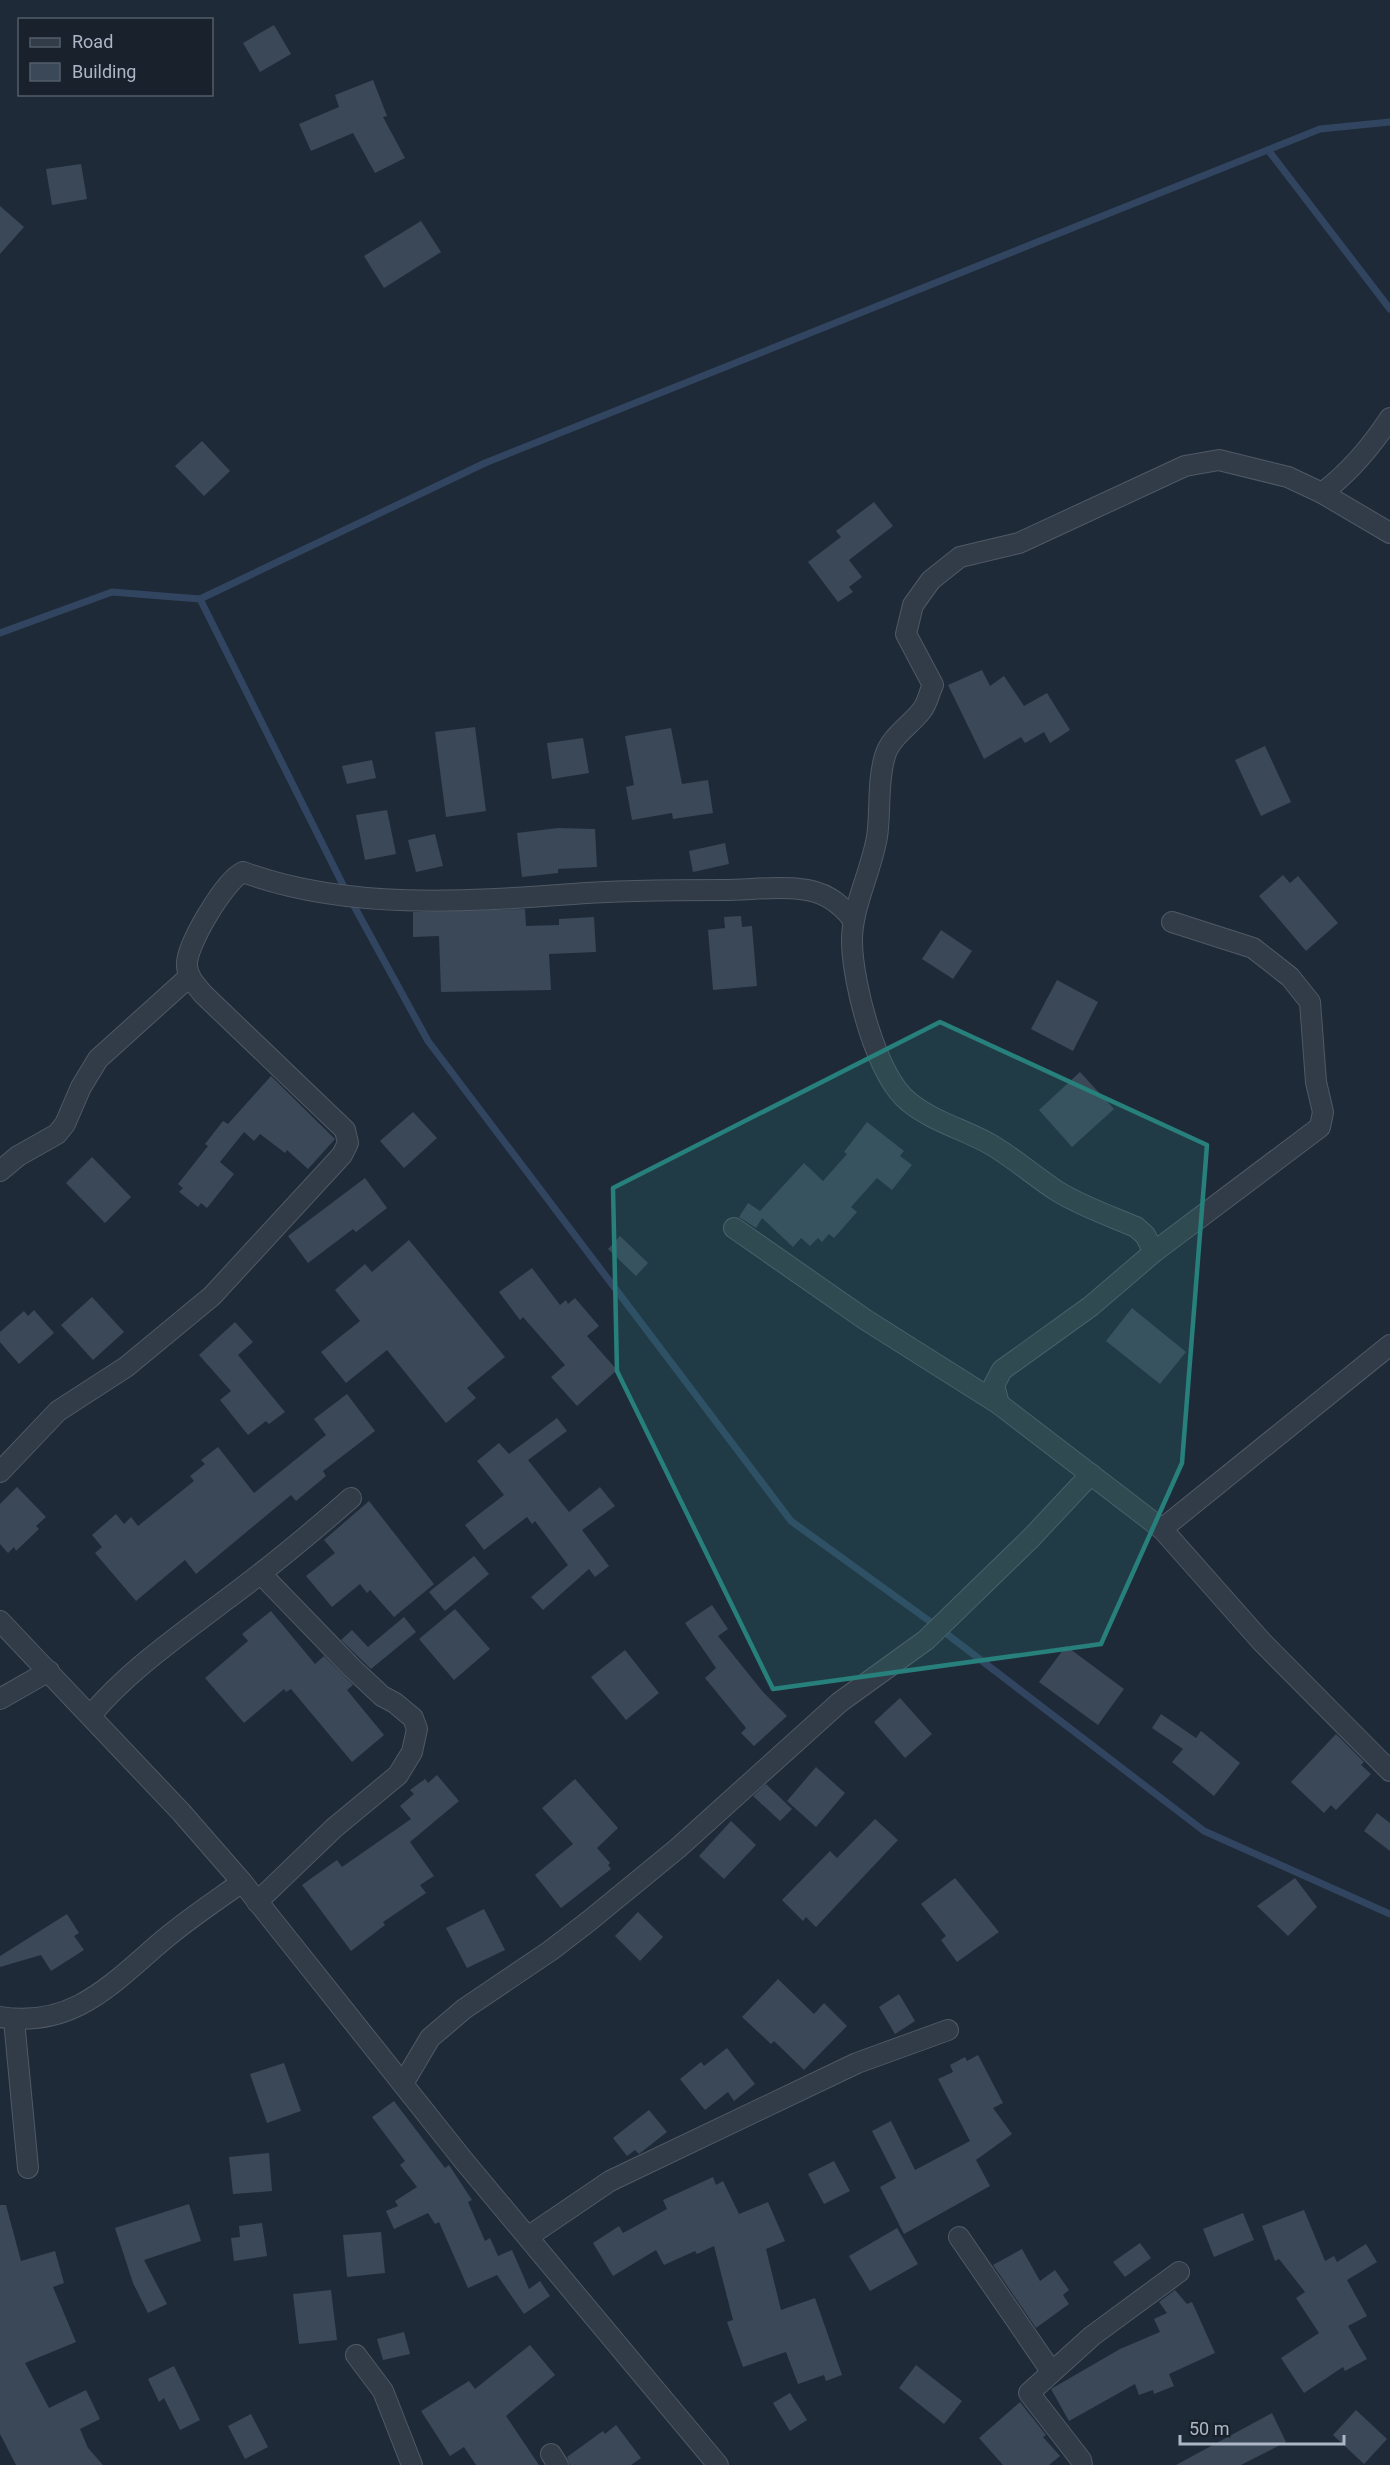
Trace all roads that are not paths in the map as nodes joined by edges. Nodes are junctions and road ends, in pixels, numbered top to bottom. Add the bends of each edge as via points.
1 (1390, 418) edge
2 (1322, 493) junction
3 (1390, 533) edge
4 (853, 920) junction
5 (1172, 922) dead end
6 (189, 977) junction
7 (0, 1171) edge
8 (734, 1228) dead end
9 (1154, 1252) junction
10 (1390, 1345) edge
11 (999, 1404) junction
12 (0, 1472) edge
13 (1091, 1474) junction
14 (351, 1498) dead end
15 (1161, 1529) junction
16 (261, 1574) junction
17 (0, 1620) edge
18 (48, 1671) junction
19 (0, 1699) edge
20 (91, 1715) junction
21 (1390, 1771) edge
22 (242, 1882) junction
23 (258, 1902) junction
24 (7, 2018) edge
25 (948, 2030) dead end
26 (404, 2082) junction
27 (28, 2168) dead end
28 (529, 2236) junction
29 (959, 2237) dead end
30 (1179, 2272) dead end
31 (356, 2355) dead end
32 (1051, 2371) junction
33 (412, 2465) edge
34 (718, 2465) edge
35 (1082, 2465) edge

1 - 2 street via 1374,442
2 - 3 street
2 - 4 street via 1288,477 1219,460 1185,466 1019,543 960,557 931,580 913,605 906,634 933,685 923,709 885,754 878,835
4 - 6 street via 841,903 802,889 662,890 531,899 436,900 348,895 279,883 243,872 234,876 194,941 186,964
4 - 9 street via 858,995 896,1088 910,1103 991,1144 1058,1192 1136,1227
5 - 9 street via 1253,948 1310,1002 1316,1082 1323,1112 1320,1127
6 - 7 street via 98,1059 57,1134
6 - 12 street via 345,1130 348,1143 342,1155 272,1234 212,1296 126,1367 58,1411
8 - 11 street via 866,1320
9 - 11 street via 1091,1306 1002,1370 994,1385
10 - 15 street
11 - 13 street
13 - 15 street
13 - 26 street via 1032,1538 926,1640 840,1702 678,1848 589,1921 464,2009 430,2038
14 - 16 street
15 - 21 street via 1262,1642
16 - 20 street via 154,1653 116,1686
16 - 23 street via 359,1675 413,1718 417,1730 412,1752 398,1775 334,1828
17 - 18 street
18 - 19 street
18 - 20 street
20 - 22 street
22 - 23 street
22 - 24 street via 168,1936 86,2004 64,2014
23 - 26 street
24 - 27 street
25 - 28 street via 857,2064 610,2181
26 - 28 street via 464,2161
28 - 34 street
29 - 32 street
30 - 32 street
31 - 33 street via 383,2391
32 - 35 street via 1029,2393

